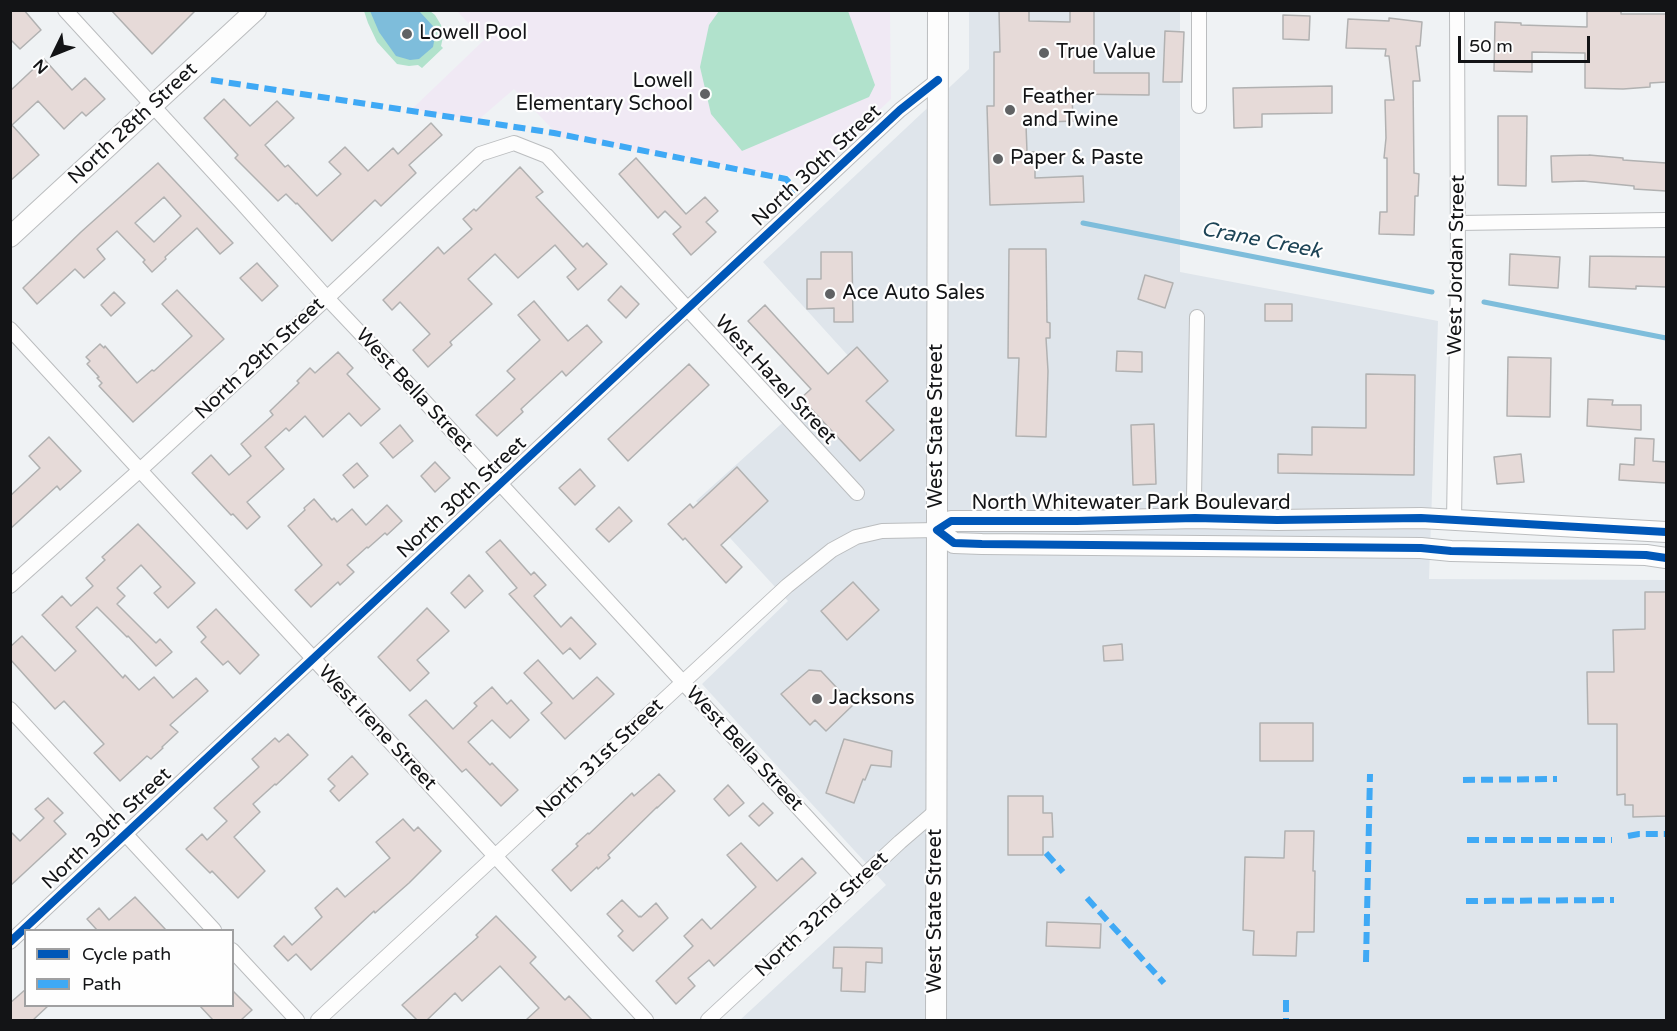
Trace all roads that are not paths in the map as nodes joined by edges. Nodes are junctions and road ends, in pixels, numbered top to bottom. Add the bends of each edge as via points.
1 (65, 10) edge
2 (256, 10) edge
3 (938, 10) edge
4 (1199, 10) edge
5 (1457, 10) edge
6 (938, 80) junction
7 (153, 106) junction
8 (1199, 106) dead end
9 (514, 142) joint
10 (1666, 220) edge
11 (1458, 223) junction
12 (10, 237) edge
13 (327, 298) junction
14 (687, 309) junction
15 (1197, 317) dead end
16 (10, 329) edge
17 (140, 470) junction
18 (501, 484) junction
19 (857, 493) dead end
20 (1195, 518) junction
21 (1454, 520) junction
22 (937, 530) junction
23 (1666, 532) edge
24 (1666, 558) edge
25 (10, 586) edge
26 (314, 659) junction
27 (683, 682) junction
28 (10, 709) edge
29 (936, 811) junction
30 (126, 834) junction
31 (495, 856) junction
32 (862, 877) junction
33 (213, 929) edge
34 (10, 942) edge
35 (234, 952) edge
36 (297, 1020) edge
37 (318, 1020) edge
38 (646, 1020) edge
39 (708, 1020) edge
40 (936, 1020) edge

1 - 7 street, West Bella Street
2 - 7 street, North 28th Street
3 - 6 street, West State Street
4 - 8 street
5 - 11 street, West Jordan Street
6 - 14 street, North 30th Street via 900,110
6 - 22 street, West State Street
7 - 12 street, North 28th Street
7 - 13 street, West Bella Street
9 - 13 street, North 29th Street via 480,154
9 - 14 street, West Hazel Street via 547,156
10 - 11 street
11 - 21 street, West Jordan Street
13 - 17 street, North 29th Street
13 - 18 street, West Bella Street
14 - 18 street, North 30th Street
14 - 19 street, West Hazel Street
15 - 20 street
16 - 17 street, West Irene Street
17 - 25 street, North 29th Street
17 - 26 street, West Irene Street
18 - 26 street, North 30th Street
18 - 27 street, West Bella Street
20 - 21 street, North Whitewater Park Boulevard
20 - 22 street, North Whitewater Park Boulevard via 951,520
21 - 23 street, North Whitewater Park Boulevard
22 - 24 street, North Whitewater Park Boulevard via 954,543 1421,548
22 - 27 street, North 31st Street via 882,531 856,537 832,550
22 - 29 street, West State Street
26 - 30 street, North 30th Street
26 - 31 street, West Irene Street
27 - 31 street, North 31st Street
27 - 32 street, West Bella Street
28 - 30 street
29 - 32 street, North 32nd Street
29 - 40 street, West State Street
30 - 33 street
30 - 34 street, North 30th Street
31 - 37 street, North 31st Street
31 - 38 street, West Irene Street
32 - 39 street, North 32nd Street
35 - 36 street

